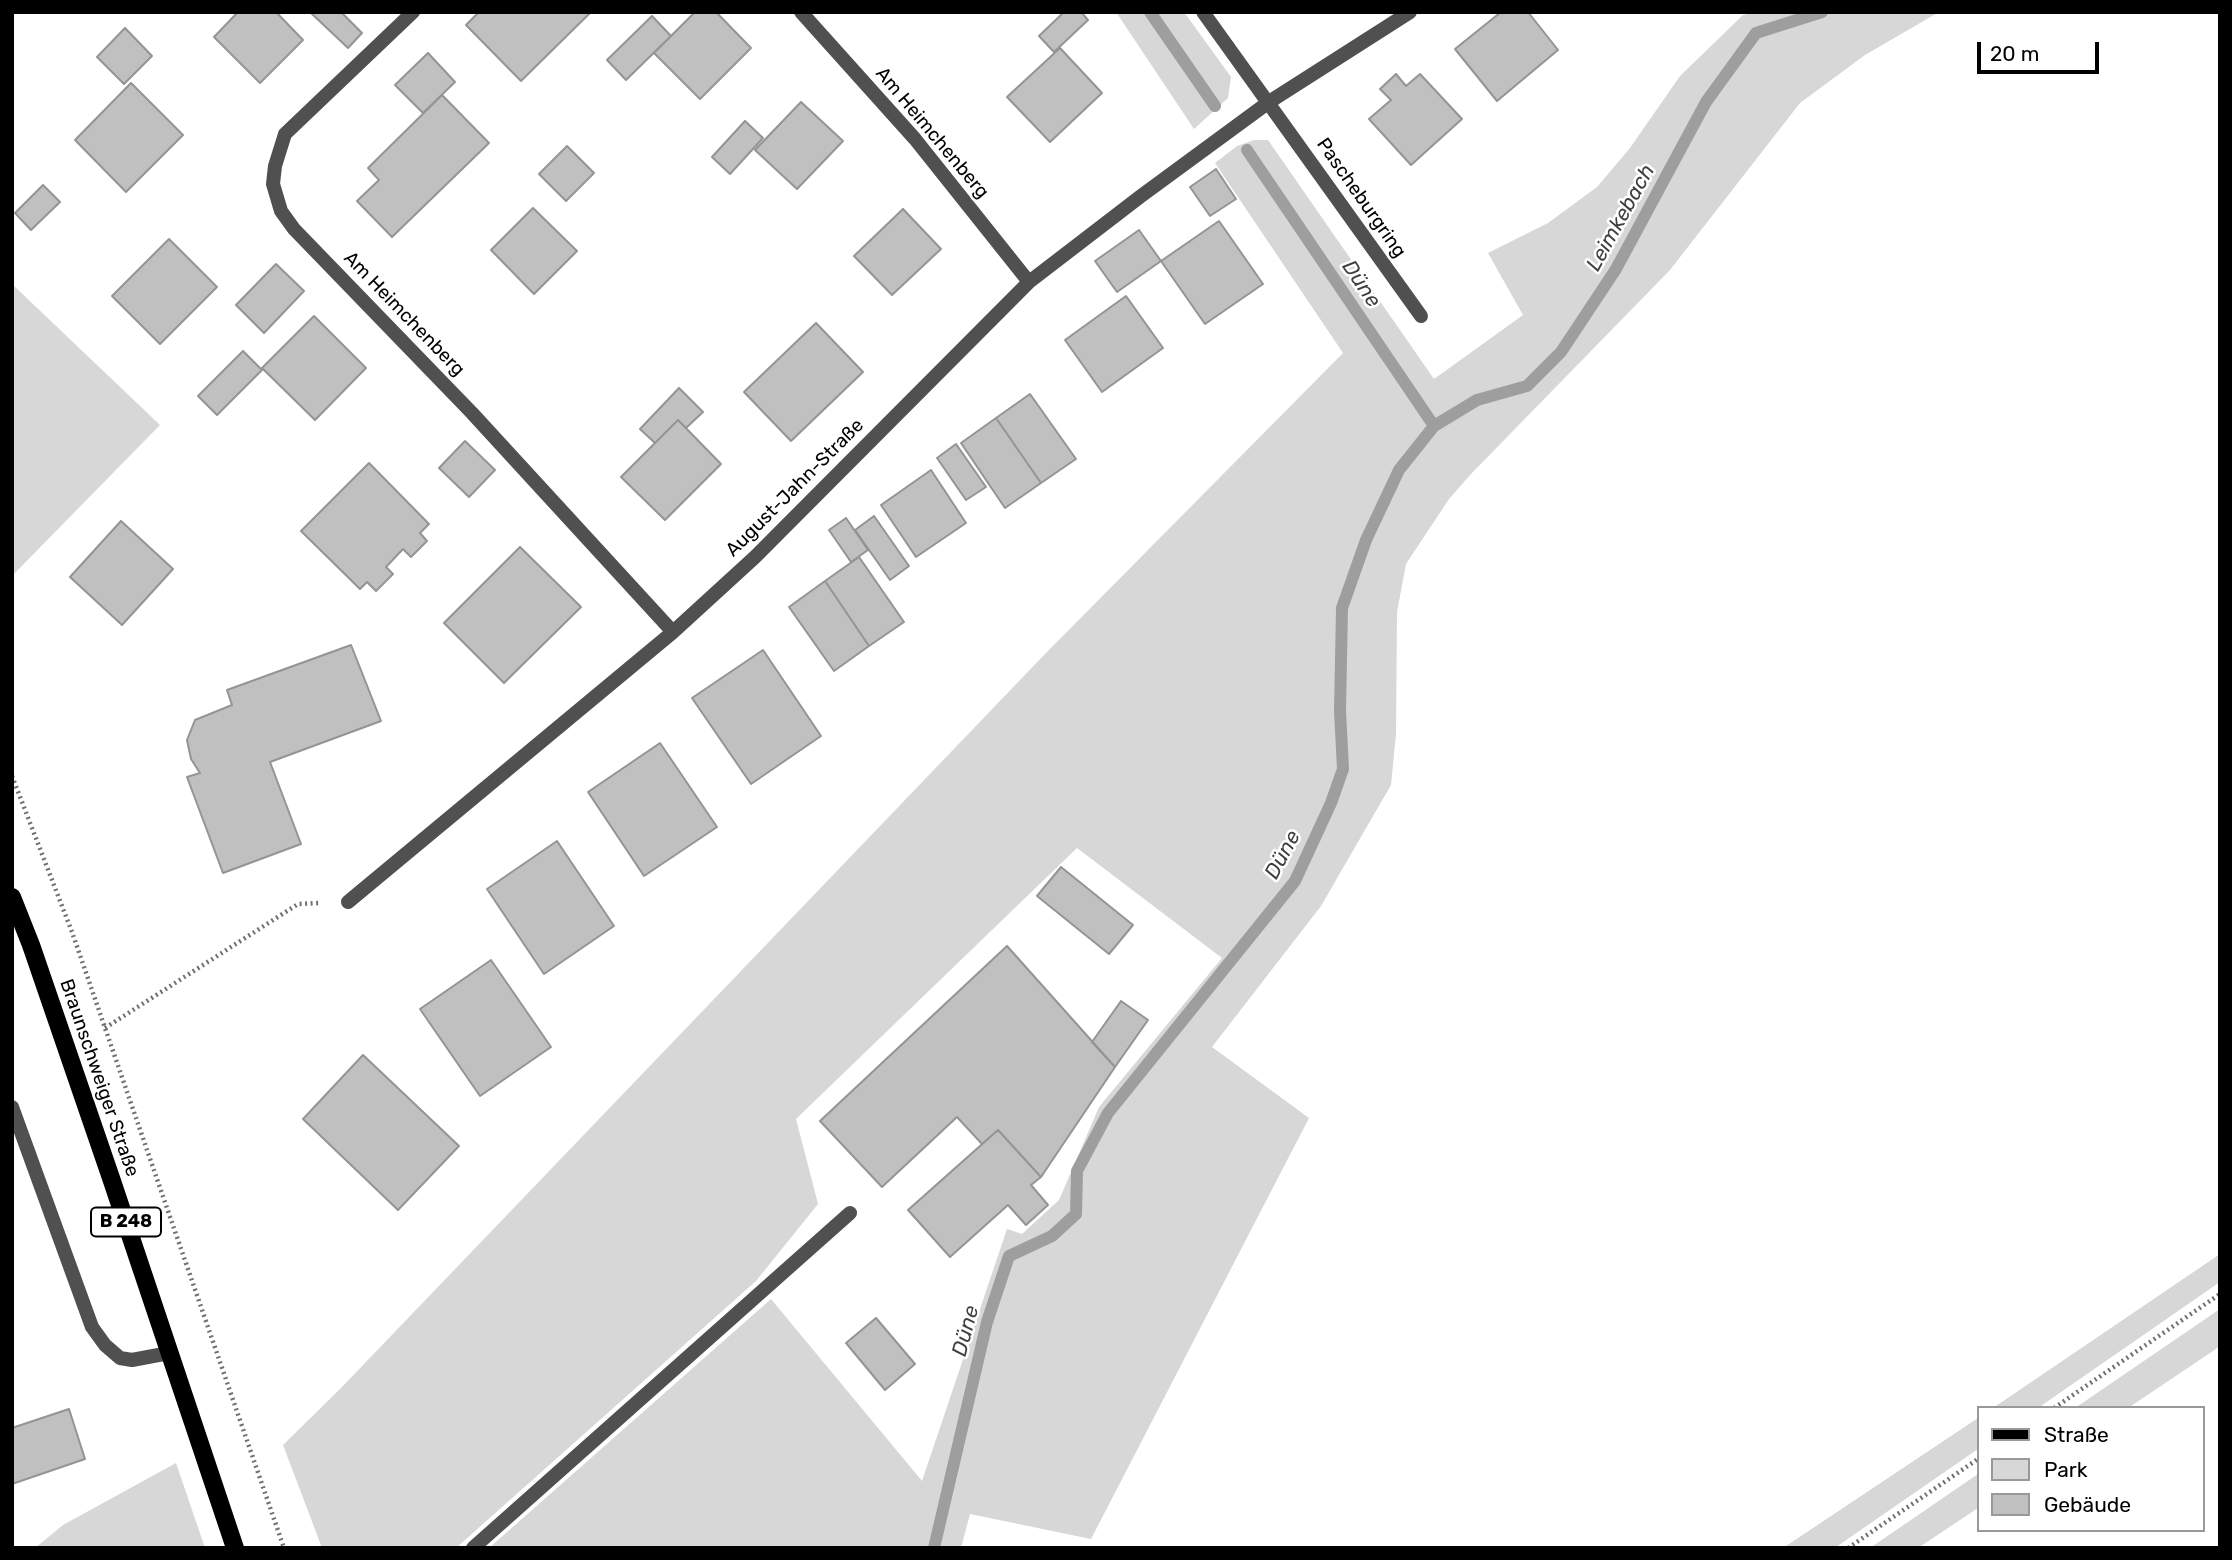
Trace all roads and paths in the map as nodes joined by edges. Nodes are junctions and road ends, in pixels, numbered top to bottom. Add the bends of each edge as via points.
1 (413, 12) edge
2 (801, 12) edge
3 (1203, 12) edge
4 (1410, 12) edge
5 (1269, 102) junction
6 (1029, 282) junction
7 (1421, 316) dead end
8 (673, 632) junction
9 (12, 776) edge
10 (12, 897) edge
11 (348, 902) joint
12 (105, 1028) junction
13 (12, 1107) edge
14 (850, 1213) dead end
15 (2220, 1294) edge
16 (169, 1353) junction
17 (2057, 1406) edge
18 (1976, 1460) edge
19 (234, 1548) edge
20 (284, 1548) edge
21 (473, 1548) edge
22 (1848, 1548) edge

1 - 8 street, Am Heimchenberg via 285,134 273,184 281,211
2 - 6 street, Am Heimchenberg via 915,139
3 - 5 street, Pascheburgring
4 - 5 street
5 - 6 street, August-Jahn-Straße
5 - 7 street, Pascheburgring
6 - 8 street, August-Jahn-Straße via 755,557
8 - 11 street, August-Jahn-Straße
9 - 12 path
10 - 16 main road, Braunschweiger Straße / B 248
11 - 12 path via 298,904
12 - 20 path
13 - 16 street via 93,1327 120,1358
14 - 21 street
15 - 17 path
16 - 19 main road, Braunschweiger Straße / B 248
18 - 22 path

